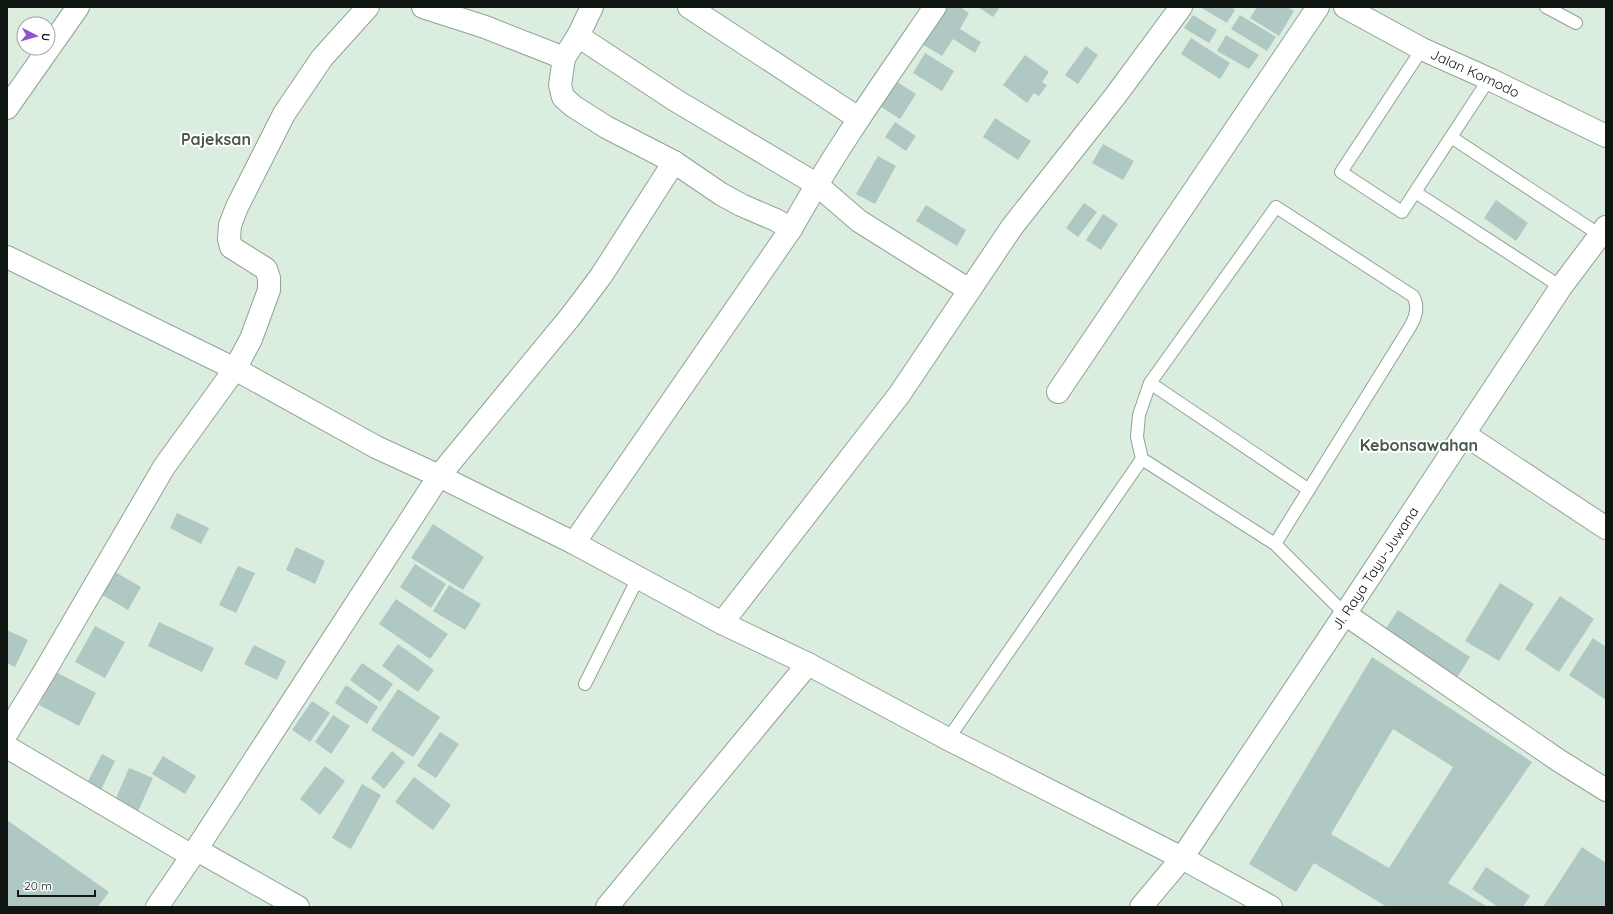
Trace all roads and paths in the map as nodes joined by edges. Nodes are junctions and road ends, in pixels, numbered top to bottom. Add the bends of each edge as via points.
1 (78, 7) edge
2 (368, 7) edge
3 (423, 7) edge
4 (592, 7) edge
5 (689, 7) edge
6 (935, 7) edge
7 (1181, 7) edge
8 (1318, 7) edge
9 (1346, 7) edge
10 (1546, 7) edge
11 (1576, 23) dead end
12 (578, 36) junction
13 (1422, 49) junction
14 (564, 58) junction
15 (1489, 79) junction
16 (7, 108) edge
17 (858, 118) junction
18 (1606, 136) edge
19 (1451, 137) junction
20 (674, 162) junction
21 (816, 184) junction
22 (1415, 192) junction
23 (791, 229) junction
24 (1603, 231) edge
25 (7, 257) edge
26 (1561, 287) junction
27 (969, 290) junction
28 (235, 369) junction
29 (1150, 383) junction
30 (1058, 392) dead end
31 (1464, 434) junction
32 (1142, 459) junction
33 (439, 476) junction
34 (1309, 490) junction
35 (1606, 528) edge
36 (574, 543) junction
37 (1275, 544) junction
38 (638, 578) junction
39 (1345, 614) junction
40 (722, 623) junction
41 (808, 664) junction
42 (585, 684) dead end
43 (7, 732) edge
44 (948, 739) junction
45 (7, 747) edge
46 (1606, 790) edge
47 (195, 853) junction
48 (1182, 858) junction
49 (157, 907) edge
50 (298, 907) edge
51 (606, 907) edge
52 (1141, 907) edge
53 (1271, 907) edge

1 - 16 street
2 - 28 street via 322,58 284,114 230,225 231,247 266,269 269,278 269,290 251,339
3 - 14 street via 485,27
4 - 12 street
5 - 17 street
6 - 17 street
7 - 27 street via 1116,95 1012,227
8 - 30 street
9 - 13 street, Jalan Komodo
10 - 11 lane
12 - 14 street
12 - 21 street via 675,100
13 - 15 street, Jalan Komodo
13 - 22 lane via 1341,172 1402,212
14 - 20 street via 560,85 563,97 606,127
15 - 18 street, Jalan Komodo
15 - 19 lane
17 - 21 street
19 - 22 lane
19 - 24 lane
20 - 23 street via 721,194
20 - 33 street via 601,276
21 - 23 street
21 - 27 street via 859,221
22 - 26 lane
23 - 36 street
24 - 26 street, Jl. Raya Tayu-Juwana
25 - 28 street
26 - 31 street, Jl. Raya Tayu-Juwana
27 - 40 street via 899,395
28 - 33 street via 376,447
28 - 43 street via 164,467
29 - 32 lane via 1139,415 1137,437
29 - 34 lane
29 - 34 lane via 1276,207 1413,296 1417,309 1415,318
31 - 35 street
31 - 39 street, Jl. Raya Tayu-Juwana
32 - 37 lane
32 - 44 lane
33 - 36 street
33 - 47 street
34 - 37 lane
36 - 38 street
37 - 39 lane
38 - 40 street
38 - 42 lane
39 - 46 street
39 - 48 street, Jl. Raya Tayu-Juwana
40 - 41 street
41 - 44 street
41 - 51 street
44 - 48 street
45 - 47 street
47 - 49 street
47 - 50 street
48 - 52 street, Jl. Raya Tayu-Juwana
48 - 53 street

